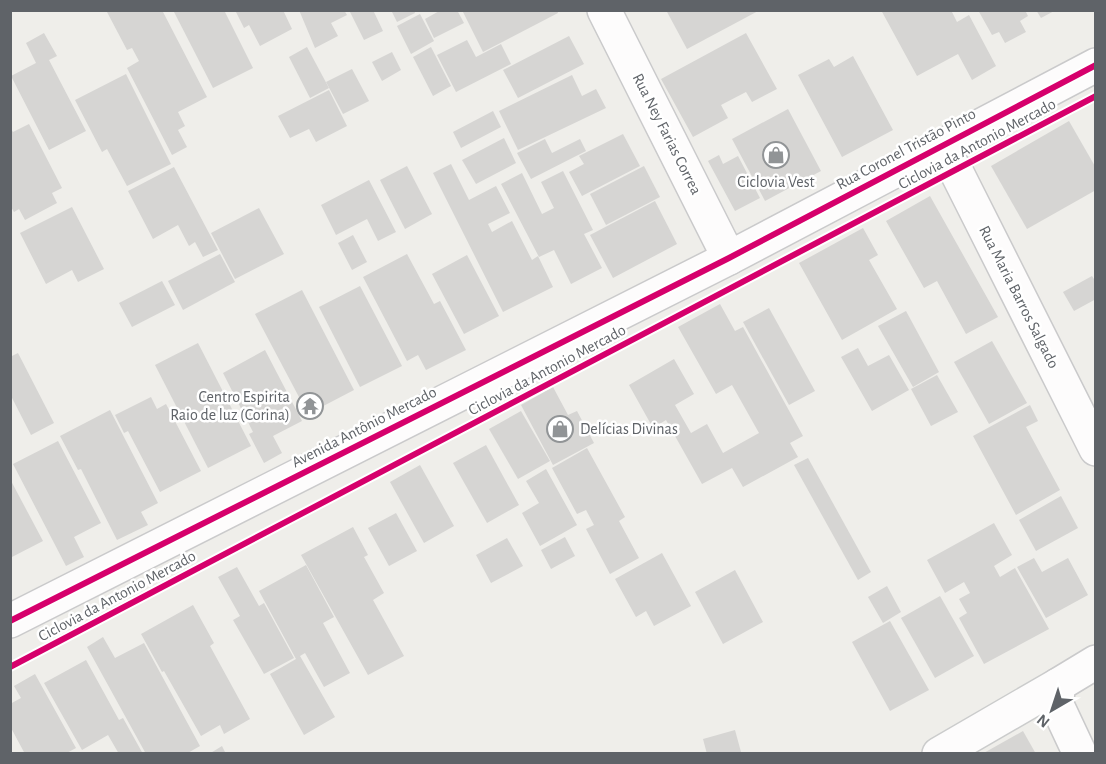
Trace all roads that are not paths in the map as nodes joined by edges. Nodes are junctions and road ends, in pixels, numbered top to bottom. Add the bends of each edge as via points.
1 (604, 10) edge
2 (1095, 65) edge
3 (939, 147) junction
4 (729, 258) junction
5 (1095, 449) edge
6 (10, 621) edge
7 (1095, 662) edge
8 (1058, 685) junction
9 (939, 753) edge
10 (1080, 753) edge

1 - 4 street, Rua Ney Farias Correa
2 - 3 street, Rua Coronel Tristão Pinto
3 - 4 street, Rua Coronel Tristão Pinto
3 - 5 street, Rua Maria Barros Salgado via 956,171
4 - 6 street, Avenida Antônio Mercado
7 - 8 street
8 - 9 street
8 - 10 street via 1057,705

